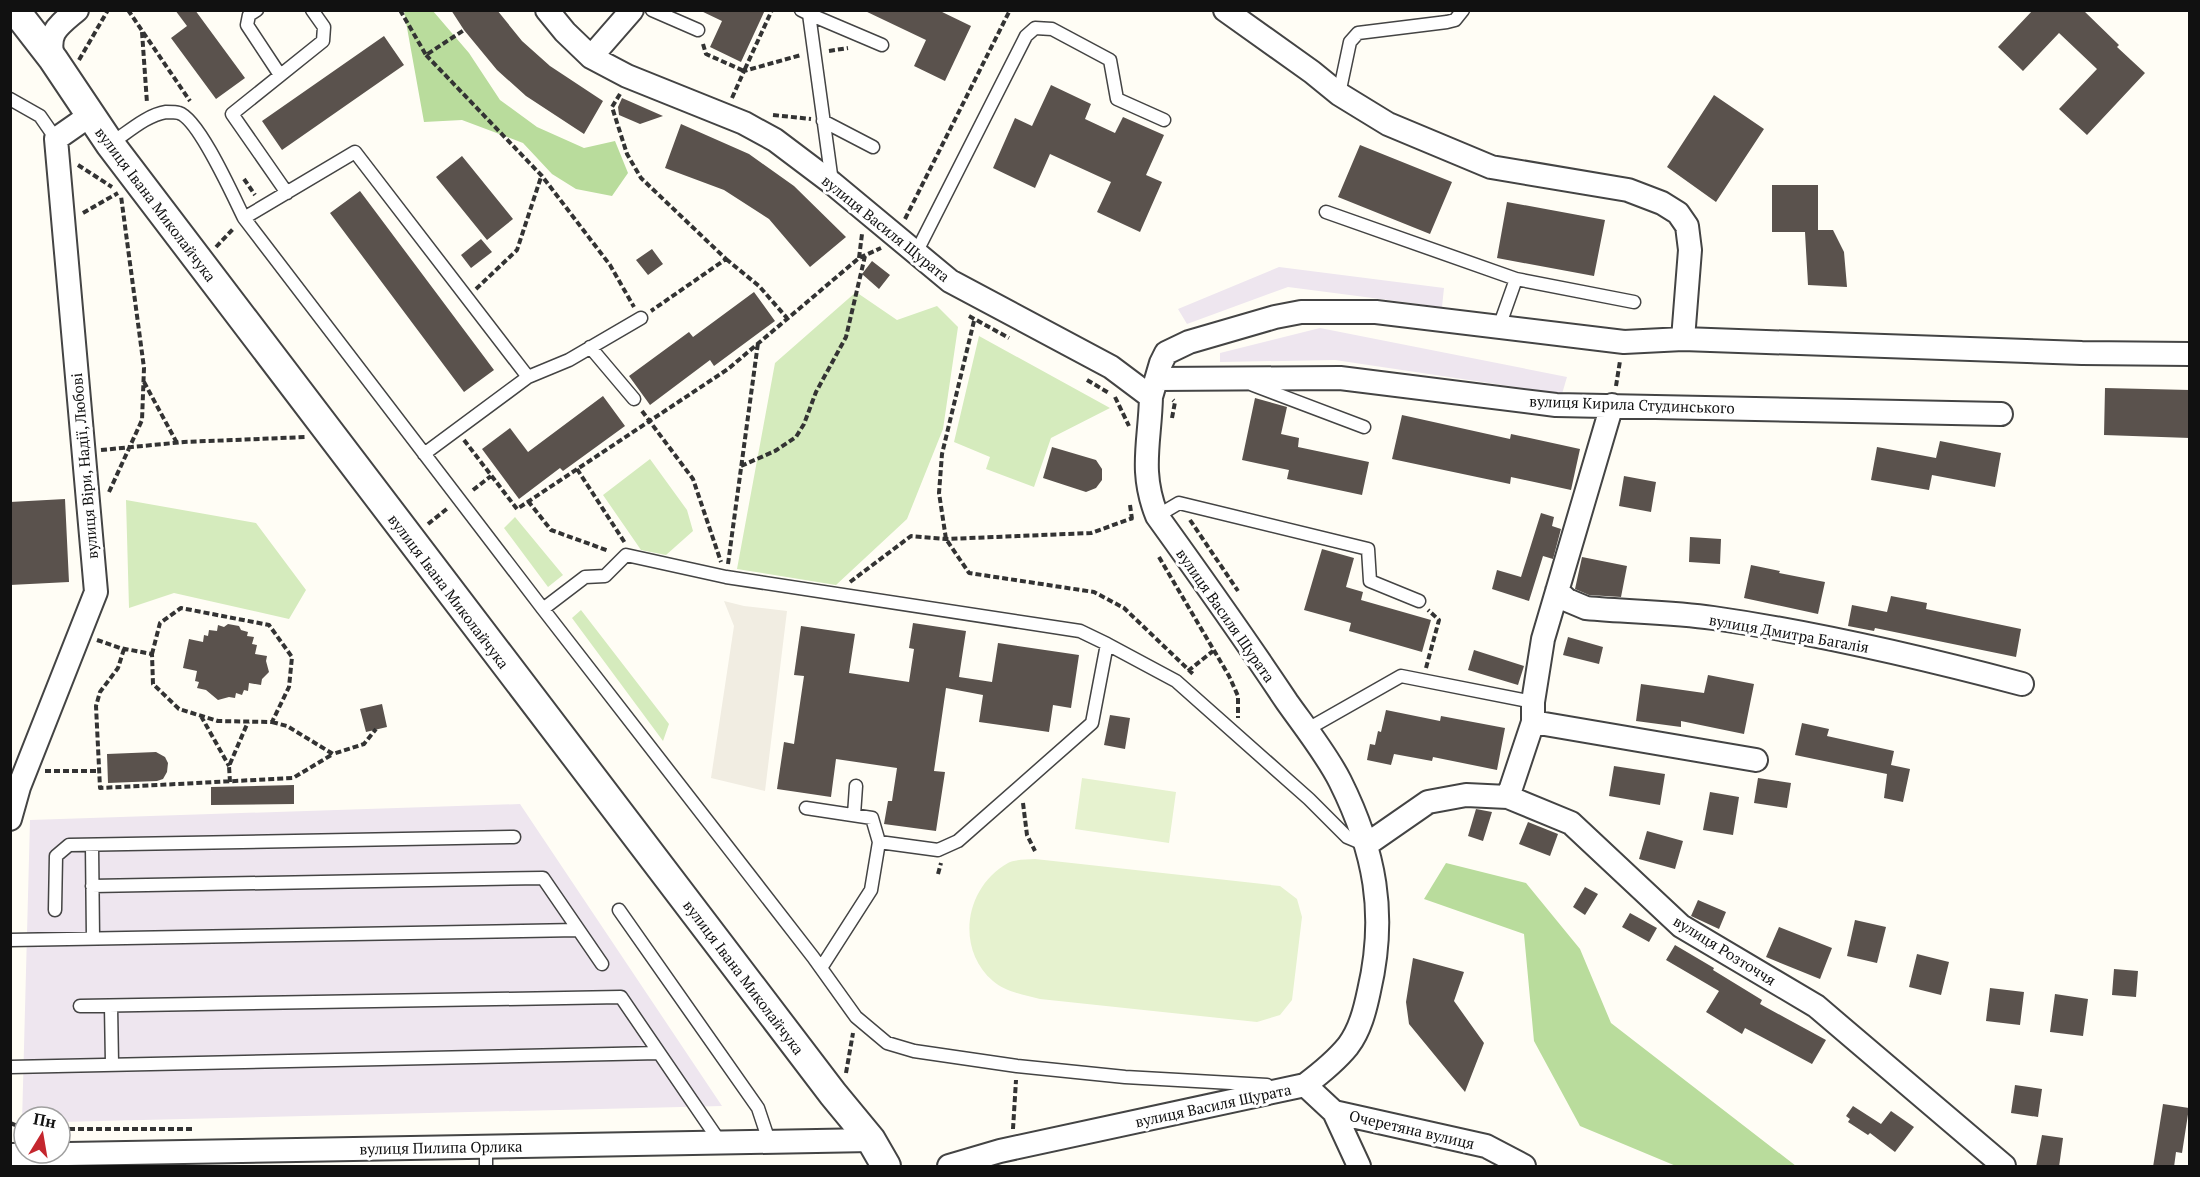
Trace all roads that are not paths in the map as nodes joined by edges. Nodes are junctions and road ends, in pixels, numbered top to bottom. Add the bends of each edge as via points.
1 (15, 10) edge
2 (77, 10) edge
3 (257, 10) edge
4 (312, 10) edge
5 (547, 10) edge
6 (632, 10) edge
7 (652, 10) edge
8 (1225, 10) edge
9 (1463, 10) edge
10 (806, 12) edge
11 (698, 30) road end
12 (882, 45) dead end
13 (591, 57) junction
14 (64, 64) junction
15 (280, 75) junction
16 (1339, 94) junction
17 (10, 99) edge
18 (89, 116) junction
19 (818, 120) junction
20 (1164, 120) dead end
21 (56, 139) junction
22 (110, 144) junction
23 (873, 147) dead end
24 (832, 183) junction
25 (287, 193) junction
26 (1326, 212) dead end
27 (244, 218) junction
28 (916, 253) junction
29 (1516, 279) junction
30 (1635, 302) dead end
31 (641, 318) road end
32 (1499, 327) junction
33 (1683, 339) junction
34 (590, 347) junction
35 (2190, 354) edge
36 (528, 377) junction
37 (1238, 379) junction
38 (1154, 388) junction
39 (634, 399) dead end
40 (1612, 405) junction
41 (2001, 414) dead end
42 (1364, 428) dead end
43 (424, 454) junction
44 (1149, 514) junction
45 (1557, 591) junction
46 (1419, 601) road end
47 (543, 609) junction
48 (1107, 644) junction
49 (2022, 684) dead end
50 (1533, 712) junction
51 (1306, 730) junction
52 (1756, 760) dead end
53 (15, 785) edge
54 (856, 786) dead end
55 (1508, 797) junction
56 (806, 808) dead end
57 (854, 815) junction
58 (10, 819) edge
59 (514, 837) dead end
60 (879, 842) junction
61 (1366, 845) junction
62 (92, 846) junction
63 (92, 886) junction
64 (55, 910) dead end
65 (619, 910) dead end
66 (578, 930) junction
67 (93, 938) junction
68 (10, 940) edge
69 (602, 964) dead end
70 (821, 968) junction
71 (80, 1006) dead end
72 (111, 1006) junction
73 (659, 1053) junction
74 (112, 1063) junction
75 (10, 1067) edge
76 (1305, 1085) junction
77 (1334, 1112) junction
78 (871, 1140) junction
79 (720, 1142) junction
80 (769, 1142) junction
81 (10, 1155) edge
82 (486, 1156) edge
83 (886, 1167) edge
84 (949, 1167) edge
85 (1359, 1167) edge
86 (1524, 1167) edge
87 (2004, 1167) edge

1 - 14 street, вулиця Івана Миколайчука
2 - 14 street via 54,31 50,44
3 - 15 lane via 249,15 247,25
4 - 15 lane via 324,27 323,41
5 - 13 street, вулиця Василя Щурата
6 - 13 street
7 - 11 lane
8 - 16 street
9 - 16 lane via 1455,20 1447,22 1358,33 1350,42
10 - 12 lane
10 - 19 lane via 814,52
13 - 24 street, вулиця Василя Щурата via 627,76 744,123 775,140
14 - 18 street, вулиця Івана Миколайчука
15 - 25 lane via 232,114
16 - 33 street via 1388,124 1491,167 1628,190 1678,213 1687,226 1690,250
17 - 21 lane via 40,116
18 - 21 street
18 - 22 street, вулиця Івана Миколайчука
19 - 23 lane
19 - 24 lane
20 - 28 lane via 1117,99 1110,60 1052,29 1035,28 1026,36
21 - 53 street, вулиця Віри, Надії, Любові via 96,592
22 - 27 lane via 148,119 165,112 180,113 190,120 218,165
22 - 78 street, вулиця Івана Миколайчука
24 - 28 street, вулиця Василя Щурата
25 - 27 lane
25 - 36 lane via 355,152
26 - 29 lane
27 - 43 lane
28 - 38 street, вулиця Василя Щурата via 950,281
29 - 30 lane
29 - 32 lane
31 - 34 lane
32 - 33 street via 1624,342
32 - 38 street via 1377,312 1301,312 1189,342 1166,353
33 - 35 street
34 - 36 lane
34 - 39 lane
36 - 43 lane
37 - 38 street, вулиця Кирила Студинського
37 - 40 street, вулиця Кирила Студинського via 1340,378 1556,405
37 - 42 lane
38 - 44 street, вулиця Василя Щурата via 1146,476
40 - 41 street, вулиця Кирила Студинського
40 - 45 street
43 - 47 lane
44 - 46 lane via 1179,504 1368,549 1370,581
44 - 51 street, вулиця Василя Щурата via 1237,628
45 - 49 street, вулиця Дмитра Багалія via 1586,608 1711,618 1776,628 1869,646
45 - 50 street via 1543,639
47 - 48 lane via 585,577 605,576 626,555 726,577 1080,631
47 - 70 lane
48 - 60 lane via 1092,723 958,841 938,850
48 - 61 lane via 1176,681 1347,837
50 - 51 lane via 1401,676
50 - 52 street
50 - 55 street
51 - 61 street, вулиця Василя Щурата via 1340,780
53 - 58 street, вулиця Віри, Надії, Любові
54 - 57 lane
55 - 61 street, вулиця Розточчя via 1466,795 1428,802
55 - 87 street, вулиця Розточчя via 1570,824 1681,926 1816,1006
56 - 57 lane
57 - 60 lane via 872,818
59 - 62 lane
60 - 70 lane via 872,890
61 - 76 street, вулиця Василя Щурата via 1378,908 1375,965 1364,1015 1349,1044 1330,1066
62 - 63 lane
62 - 64 lane via 69,845 56,856
63 - 66 lane via 543,878
63 - 67 lane
65 - 80 lane via 758,1108
66 - 67 lane
66 - 69 lane
67 - 68 lane
70 - 76 lane via 856,1017 887,1044 914,1051 1125,1077
71 - 72 lane
72 - 73 lane via 621,997
72 - 74 lane
73 - 74 lane
73 - 79 lane
74 - 75 lane
76 - 77 street, Очеретяна вулиця
76 - 84 street, вулиця Василя Щурата via 1000,1151
77 - 85 street
77 - 86 street, Очеретяна вулиця via 1486,1146
78 - 80 street, вулиця Пилипа Орлика
78 - 83 street, вулиця Івана Миколайчука
79 - 80 street, вулиця Пилипа Орлика
79 - 82 street, вулиця Пилипа Орлика
81 - 82 street, вулиця Пилипа Орлика

